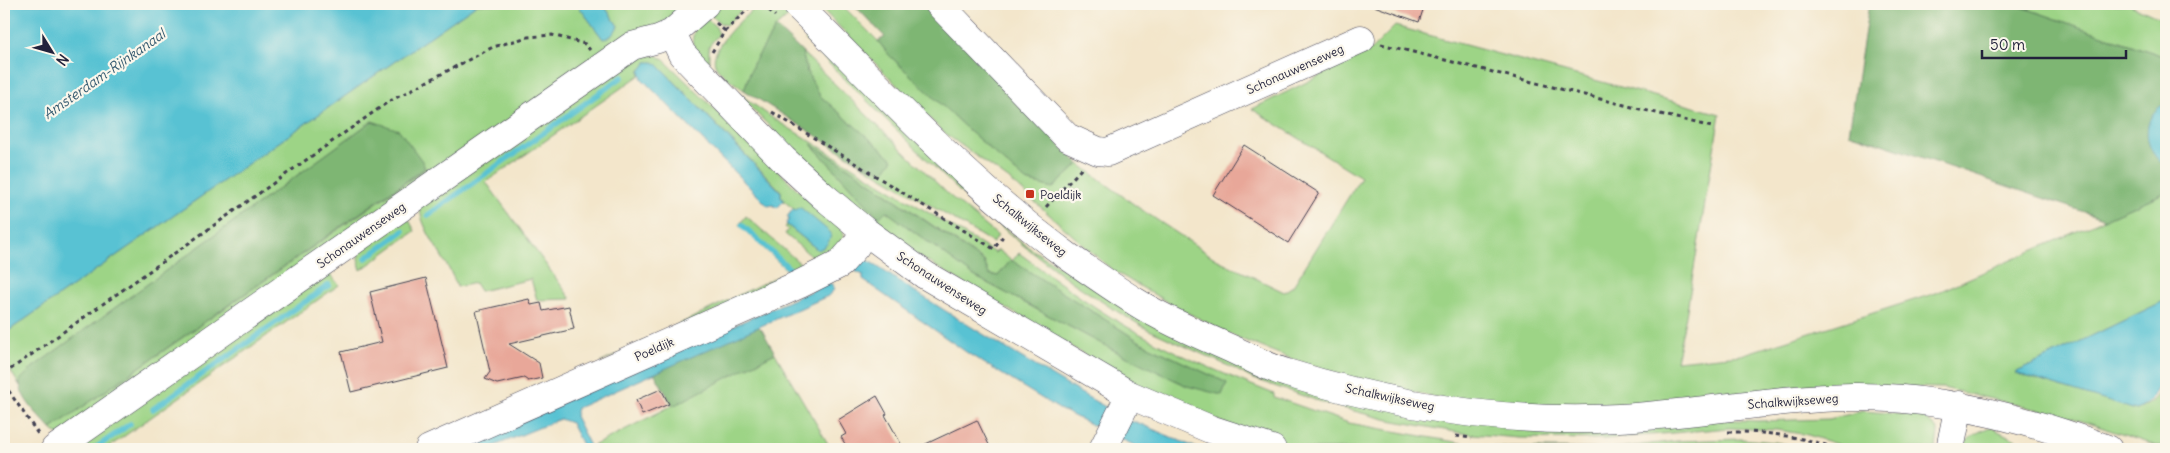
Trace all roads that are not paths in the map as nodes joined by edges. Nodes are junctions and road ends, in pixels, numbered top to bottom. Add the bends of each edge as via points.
1 (705, 4) edge
2 (796, 4) edge
3 (939, 4) edge
4 (672, 33) junction
5 (1361, 39) road end
6 (865, 231) junction
7 (1126, 403) junction
8 (1958, 405) junction
9 (47, 442) edge
10 (1106, 443) edge
11 (429, 449) edge
12 (1272, 449) edge
13 (1950, 449) edge
14 (2108, 449) edge

1 - 4 street, Schonauwenseweg
2 - 8 street, Schalkwijkseweg via 926,136 1067,255 1137,303 1284,373 1401,402 1472,413 1553,420 1622,418 1852,397
3 - 5 street, Schonauwenseweg via 1067,137 1108,152
4 - 6 street, Schonauwenseweg via 682,54 783,159
4 - 9 street, Schonauwenseweg via 632,46
6 - 7 street, Schonauwenseweg via 925,275
6 - 11 street, Poeldijk via 840,264 800,284
7 - 10 street
7 - 12 street, Schonauwenseweg
8 - 13 street
8 - 14 street, Schalkwijkseweg via 2080,438

